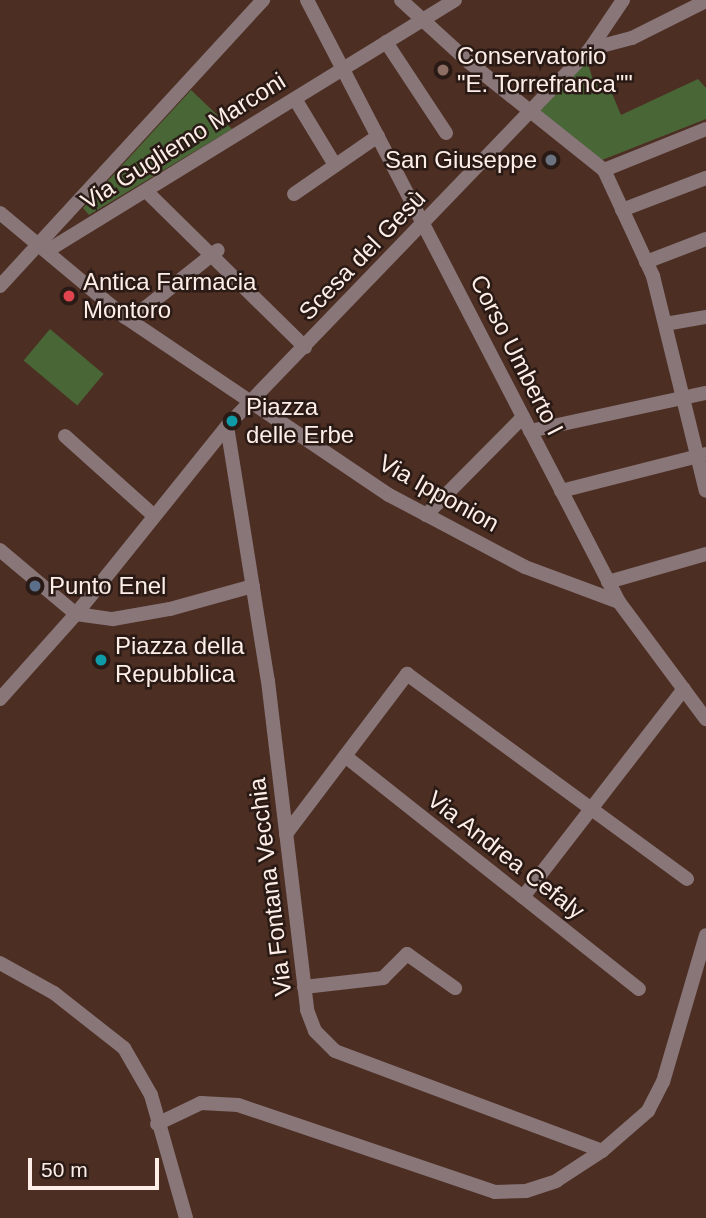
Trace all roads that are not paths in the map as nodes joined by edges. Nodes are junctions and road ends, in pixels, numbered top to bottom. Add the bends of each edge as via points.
1 (263, 0) edge
2 (307, 0) edge
3 (401, 0) edge
4 (622, 0) edge
5 (452, 1) edge
6 (706, 1) edge
7 (423, 20) junction
8 (386, 42) junction
9 (590, 50) junction
10 (343, 69) junction
11 (295, 99) junction
12 (529, 112) junction
13 (706, 129) edge
14 (446, 133) dead end
15 (378, 136) junction
16 (335, 165) junction
17 (604, 170) junction
18 (706, 178) edge
19 (146, 191) junction
20 (294, 194) dead end
21 (622, 210) junction
22 (0, 213) edge
23 (424, 224) junction
24 (706, 239) edge
25 (42, 247) junction
26 (213, 253) junction
27 (646, 262) junction
28 (0, 286) edge
29 (706, 317) edge
30 (130, 320) junction
31 (665, 324) junction
32 (305, 347) junction
33 (706, 393) edge
34 (251, 399) junction
35 (685, 399) junction
36 (523, 417) junction
37 (227, 426) junction
38 (530, 431) junction
39 (65, 436) dead end
40 (702, 455) edge
41 (561, 491) junction
42 (706, 491) edge
43 (153, 515) junction
44 (426, 515) junction
45 (0, 550) edge
46 (706, 554) edge
47 (608, 582) junction
48 (253, 586) junction
49 (619, 602) junction
50 (76, 614) junction
51 (684, 689) junction
52 (0, 699) edge
53 (706, 719) edge
54 (345, 756) junction
55 (592, 808) junction
56 (286, 834) junction
57 (687, 879) dead end
58 (523, 897) junction
59 (706, 936) edge
60 (0, 963) edge
61 (304, 987) junction
62 (455, 988) dead end
63 (639, 989) dead end
64 (157, 1124) junction
65 (602, 1151) junction
66 (186, 1216) edge

1 - 25 street
2 - 10 street, Corso Umberto I
3 - 7 street
4 - 9 street, Scesa del Gesù
5 - 7 street, Via Gugliemo Marconi
6 - 9 street via 632,38
7 - 8 street, Via Gugliemo Marconi
7 - 12 street
8 - 10 street, Via Gugliemo Marconi
8 - 14 street
9 - 12 street, Scesa del Gesù
10 - 11 street, Via Gugliemo Marconi
10 - 15 street, Corso Umberto I
11 - 16 street
11 - 19 street, Via Gugliemo Marconi
12 - 17 street
12 - 23 street, Scesa del Gesù
13 - 17 street
15 - 16 street
15 - 23 street, Corso Umberto I
16 - 20 street
17 - 21 street
18 - 21 street
19 - 25 street, Via Gugliemo Marconi
19 - 26 street
21 - 27 street
22 - 25 street, Via Ipponion
23 - 32 street, Scesa del Gesù
23 - 36 street, Corso Umberto I
24 - 27 street
25 - 28 street
25 - 30 street, Via Ipponion
26 - 30 street
26 - 32 street
27 - 31 street
29 - 31 street
30 - 34 street, Via Ipponion
31 - 35 street
32 - 34 street, Scesa del Gesù
33 - 35 street
34 - 37 street, Scesa del Gesù
34 - 44 street, Via Ipponion via 389,495
35 - 38 street
35 - 40 street
36 - 38 street, Corso Umberto I
36 - 44 street
37 - 43 street, Scesa del Gesù
37 - 48 street, Via Fontana Vecchia
38 - 41 street, Corso Umberto I
39 - 43 street
40 - 41 street
40 - 42 street
41 - 47 street, Corso Umberto I
43 - 50 street, Scesa del Gesù
44 - 49 street, Via Ipponion via 525,566
45 - 50 street
46 - 47 street
47 - 49 street, Corso Umberto I
48 - 50 street via 113,619
48 - 56 street, Via Fontana Vecchia
49 - 51 street, Corso Umberto I
50 - 52 street, Scesa del Gesù
51 - 53 street, Corso Umberto I
51 - 55 street
54 - 55 street via 407,674
54 - 56 street
54 - 58 street, Via Andrea Cefaly
55 - 57 street
55 - 58 street
56 - 61 street, Via Fontana Vecchia
58 - 63 street, Via Andrea Cefaly
59 - 65 street via 663,1082 648,1111
60 - 64 street via 54,993 124,1048 151,1095
61 - 62 street via 383,978 407,954
61 - 65 street, Via Fontana Vecchia via 315,1031 335,1051
64 - 65 street via 201,1103 238,1105 495,1192 526,1191 556,1181
64 - 66 street

